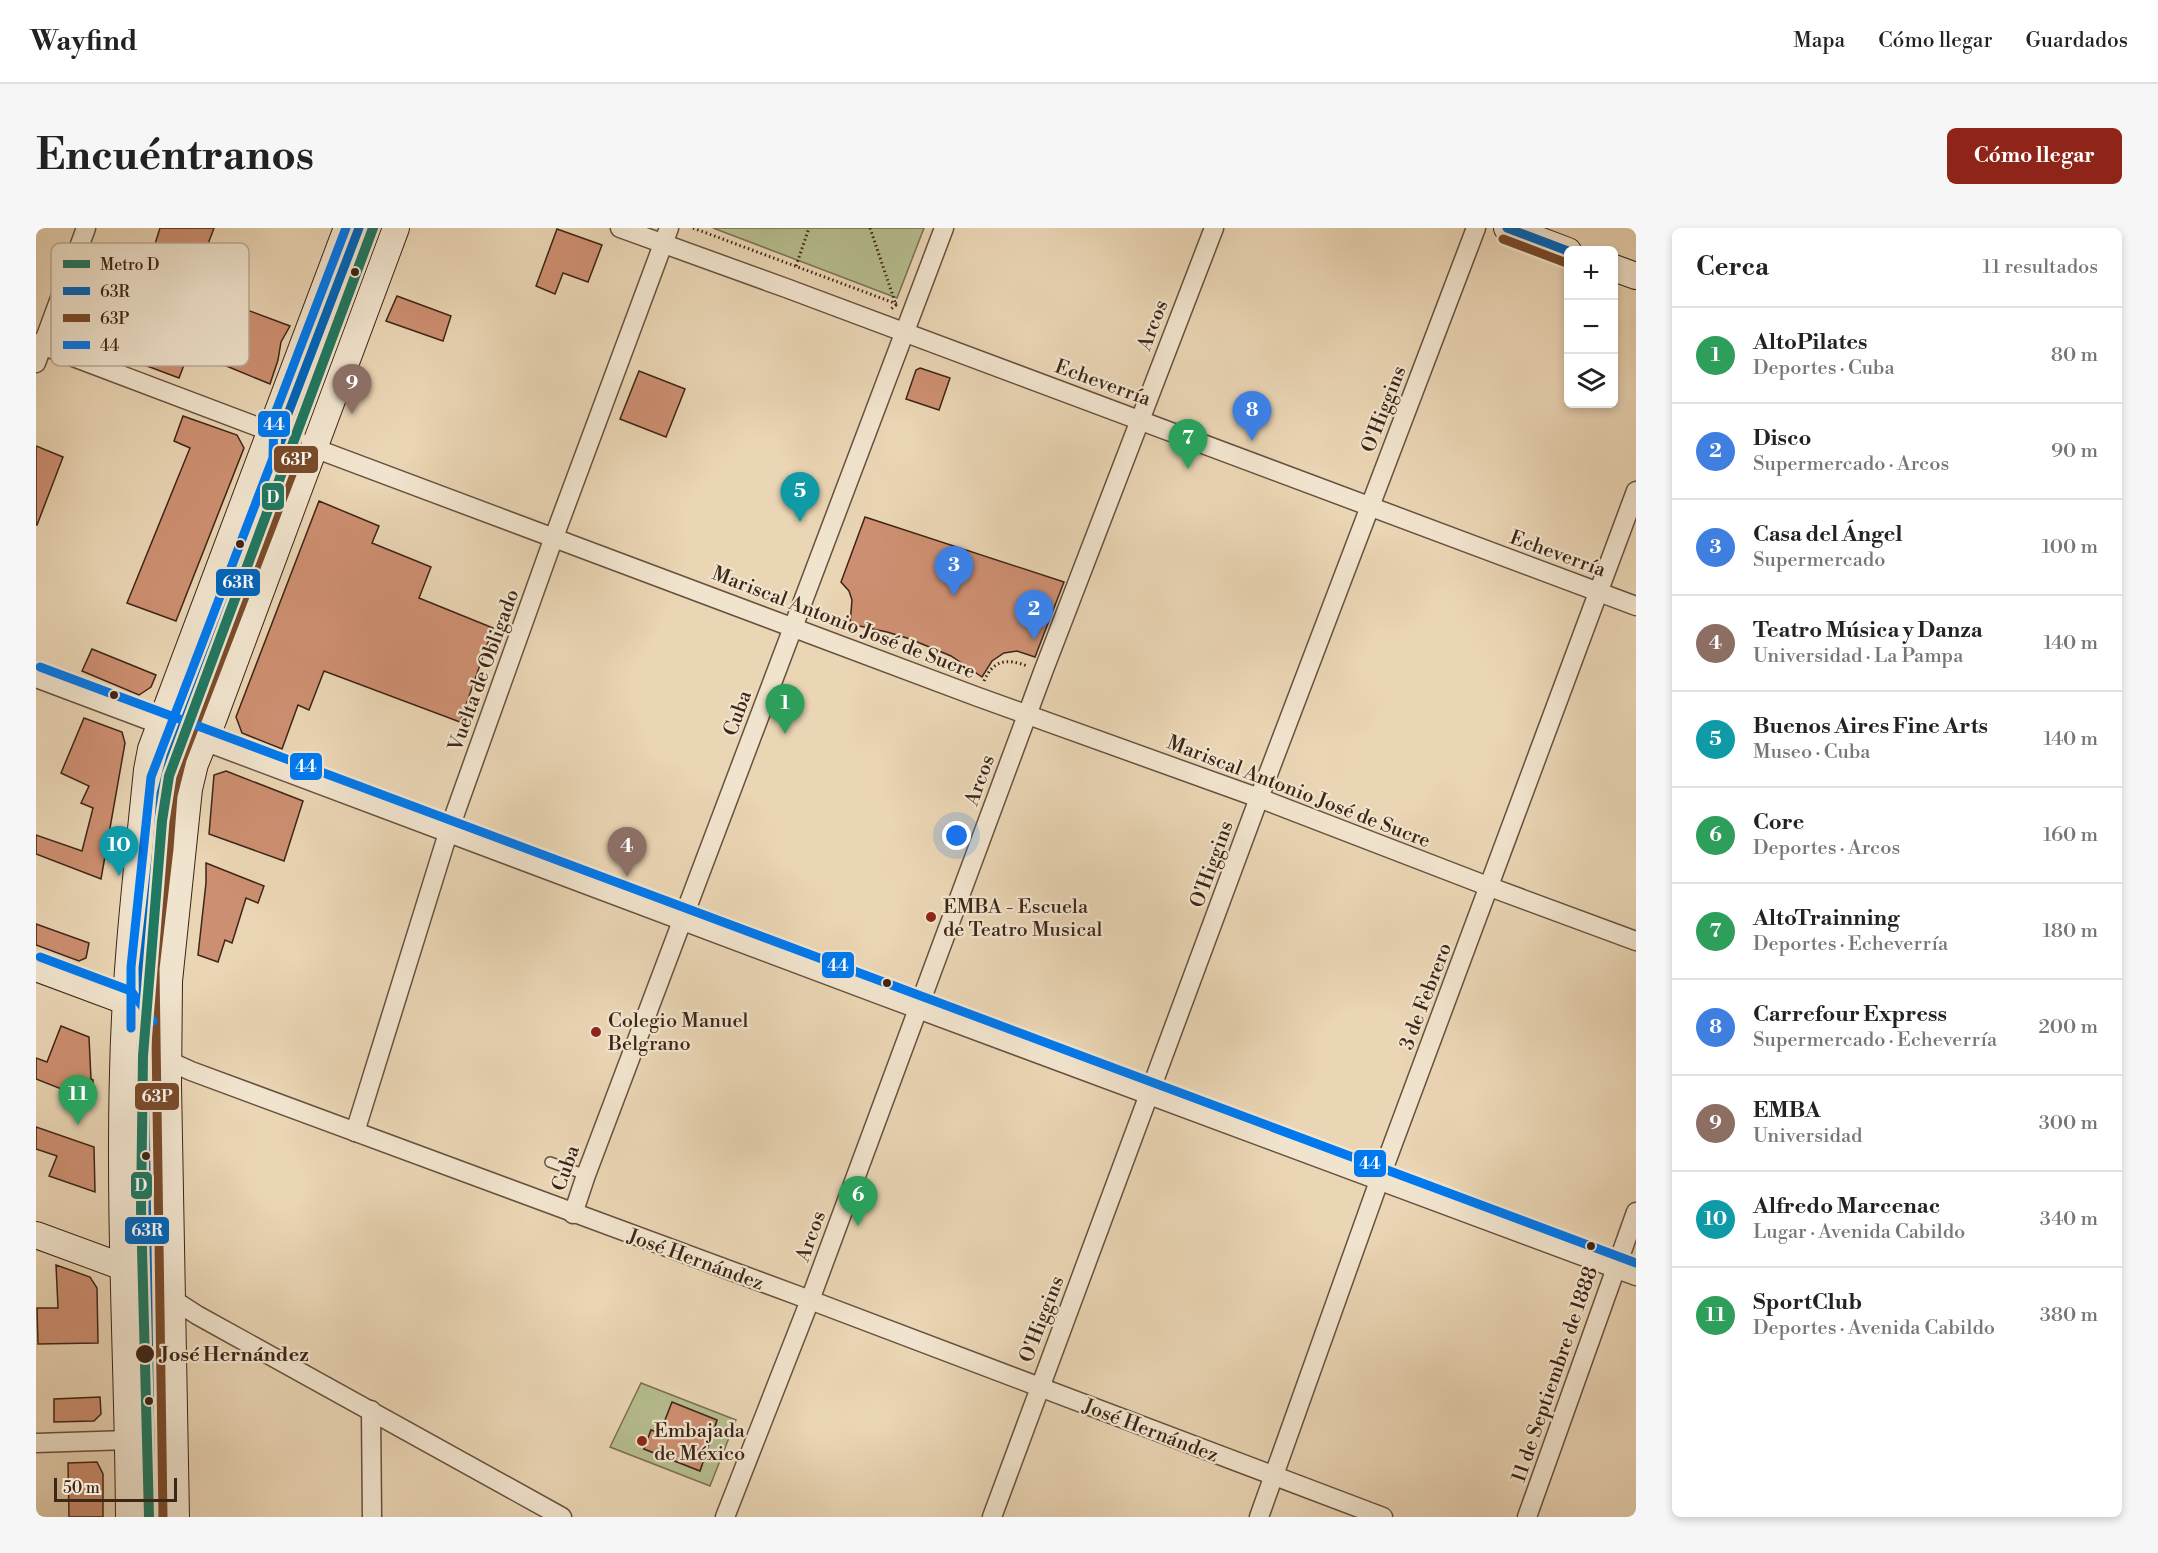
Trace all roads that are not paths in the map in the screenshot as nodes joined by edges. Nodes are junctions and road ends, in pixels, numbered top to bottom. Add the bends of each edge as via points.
1 (86, 228) edge
2 (347, 228) edge
3 (359, 228) edge
4 (373, 228) edge
5 (396, 228) edge
6 (620, 228) edge
7 (944, 228) edge
8 (1214, 228) edge
9 (1476, 228) edge
10 (1507, 228) edge
11 (666, 236) edge
12 (80, 243) edge
13 (1564, 249) edge
14 (1618, 269) edge
15 (1636, 276) edge
16 (51, 314) edge
17 (903, 333) junction
18 (39, 344) edge
19 (36, 363) edge
20 (98, 366) edge
21 (1139, 420) junction
22 (292, 439) junction
23 (1636, 491) edge
24 (1370, 508) junction
25 (554, 537) junction
26 (1599, 592) junction
27 (1636, 606) edge
28 (793, 626) junction
29 (36, 678) edge
30 (1027, 715) junction
31 (184, 734) junction
32 (1259, 798) junction
33 (448, 833) junction
34 (1490, 887) junction
35 (683, 921) junction
36 (1636, 941) edge
37 (36, 968) edge
38 (125, 1001) junction
39 (918, 1008) junction
40 (143, 1028) junction
41 (162, 1053) junction
42 (1150, 1094) junction
43 (355, 1132) junction
44 (550, 1162) dead end
45 (586, 1175) junction
46 (1379, 1181) junction
47 (1636, 1212) edge
48 (573, 1214) junction
49 (36, 1235) edge
50 (123, 1267) junction
51 (1615, 1268) junction
52 (1636, 1276) edge
53 (161, 1292) junction
54 (810, 1300) junction
55 (1039, 1387) junction
56 (371, 1410) junction
57 (129, 1440) junction
58 (36, 1443) edge
59 (1274, 1476) junction
60 (129, 1517) edge
61 (151, 1517) edge
62 (165, 1517) edge
63 (176, 1517) edge
64 (372, 1517) edge
65 (562, 1517) edge
66 (725, 1517) edge
67 (992, 1517) edge
68 (1259, 1517) edge
69 (1383, 1517) edge
70 (1527, 1517) edge

1 - 12 street
2 - 22 main road
3 - 22 lane via 286,419
4 - 22 lane
5 - 22 main road
6 - 11 street, Echeverría
7 - 17 street, Cuba
8 - 21 street, Arcos
9 - 24 street, O'Higgins
10 - 13 main road
11 - 17 street, Echeverría
11 - 25 street, Vuelta de Obligado
14 - 15 main road
16 - 18 street
17 - 21 street, Echeverría
17 - 28 street, Cuba
18 - 19 street
20 - 22 street, Mariscal Antonio José de Sucre
21 - 24 street, Echeverría
21 - 30 street, Arcos
22 - 25 street, Mariscal Antonio José de Sucre
22 - 31 main road
22 - 31 main road
23 - 26 street, 3 de Febrero
24 - 26 street, Echeverría
24 - 32 street, O'Higgins
25 - 28 street, Mariscal Antonio José de Sucre
25 - 33 street, Vuelta de Obligado
26 - 27 street, Echeverría
26 - 34 street, 3 de Febrero
28 - 30 street, Mariscal Antonio José de Sucre
28 - 35 street, Cuba
29 - 31 street
30 - 32 street, Mariscal Antonio José de Sucre
30 - 39 street, Arcos
31 - 33 street
31 - 38 main road via 151,749
31 - 40 lane via 171,756 161,794 144,968
31 - 41 main road via 193,771
32 - 34 street, Mariscal Antonio José de Sucre
32 - 42 street, O'Higgins
33 - 35 street
33 - 43 street, Vuelta de Obligado
34 - 36 street, Mariscal Antonio José de Sucre
34 - 46 street, 3 de Febrero
35 - 39 street
35 - 45 street, Cuba
37 - 38 main road
38 - 40 street
38 - 50 main road
39 - 42 street
39 - 54 street, Arcos
40 - 41 street
40 - 53 lane
41 - 43 street, José Hernández
41 - 53 main road
42 - 46 street
42 - 55 street, O'Higgins
43 - 48 street, José Hernández
44 - 45 lane
45 - 48 street, Cuba
46 - 51 street
46 - 59 street, 3 de Febrero
47 - 51 street, 11 de Septiembre de 1888
48 - 54 street, José Hernández
49 - 50 main road
50 - 53 street
50 - 57 main road
51 - 52 street
51 - 70 street, 11 de Septiembre de 1888
53 - 56 street
53 - 61 lane
53 - 62 lane
53 - 63 main road
54 - 55 street, José Hernández
54 - 66 street, Arcos
55 - 59 street, José Hernández
55 - 67 street, O'Higgins
56 - 64 street
56 - 65 street
57 - 58 street
57 - 60 main road
59 - 68 street, 3 de Febrero
59 - 69 street, José Hernández

